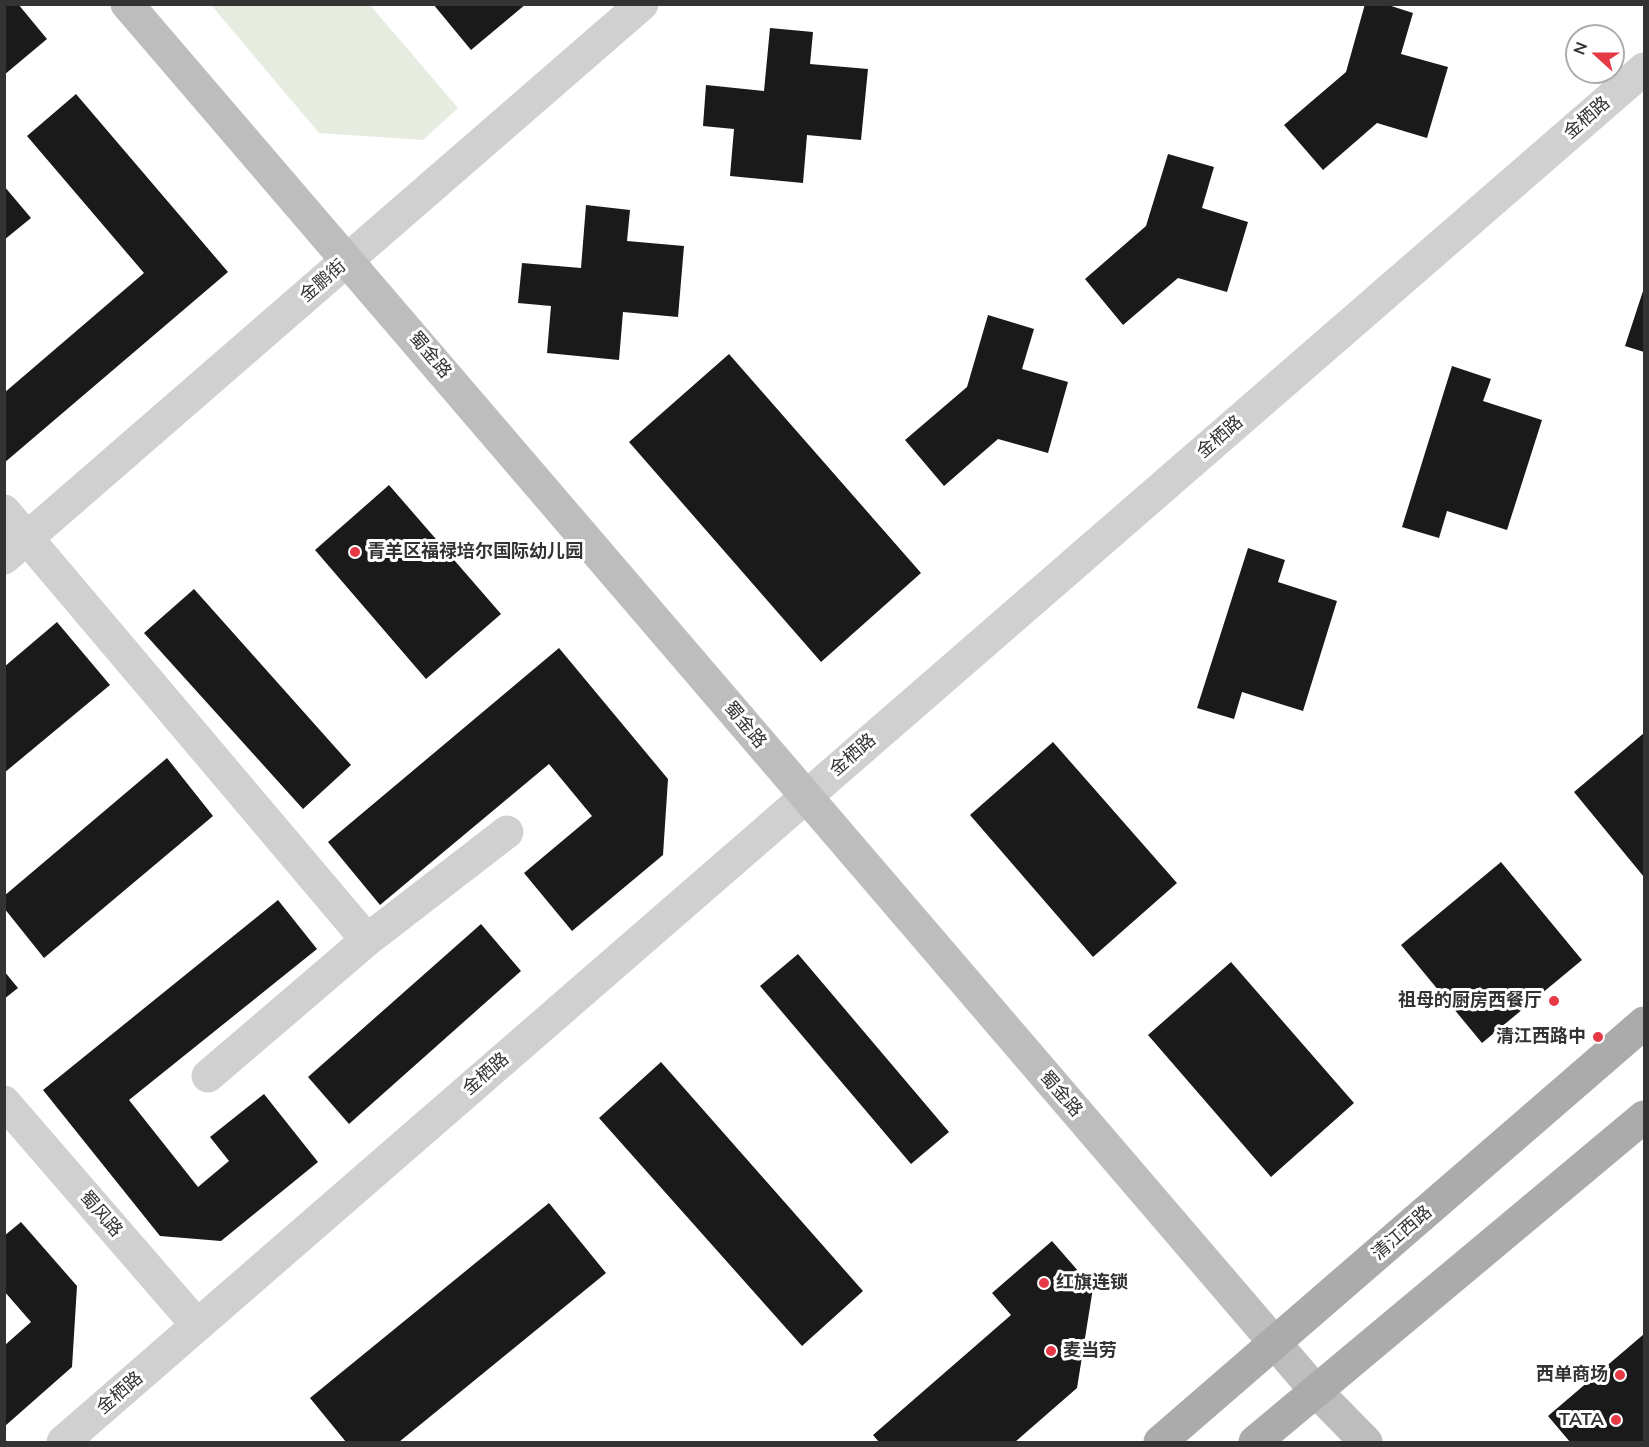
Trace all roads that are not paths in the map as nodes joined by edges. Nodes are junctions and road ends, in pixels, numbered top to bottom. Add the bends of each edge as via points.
1 (127, 4) edge
2 (642, 4) edge
3 (1644, 69) edge
4 (348, 259) junction
5 (4, 511) edge
6 (16, 548) edge
7 (806, 796) junction
8 (507, 832) dead end
9 (367, 940) junction
10 (1644, 1023) edge
11 (208, 1076) dead end
12 (4, 1102) edge
13 (1644, 1118) edge
14 (197, 1325) junction
15 (1274, 1342) junction
16 (1316, 1390) junction
17 (63, 1443) edge
18 (1160, 1443) edge
19 (1256, 1443) edge
20 (1366, 1443) edge

1 - 4 main road, 蜀金路
2 - 4 street, 金鹏街
3 - 7 street, 金栖路
4 - 6 street, 金鹏街
4 - 7 main road, 蜀金路
5 - 6 street
6 - 9 street
7 - 14 street, 金栖路
7 - 15 main road, 蜀金路
8 - 9 street
9 - 11 street
10 - 15 main road, 清江西路
12 - 14 street, 蜀风路
13 - 16 main road
14 - 17 street, 金栖路
15 - 16 main road, 蜀金路
15 - 18 main road, 清江西路
16 - 19 main road
16 - 20 main road, 蜀金路

